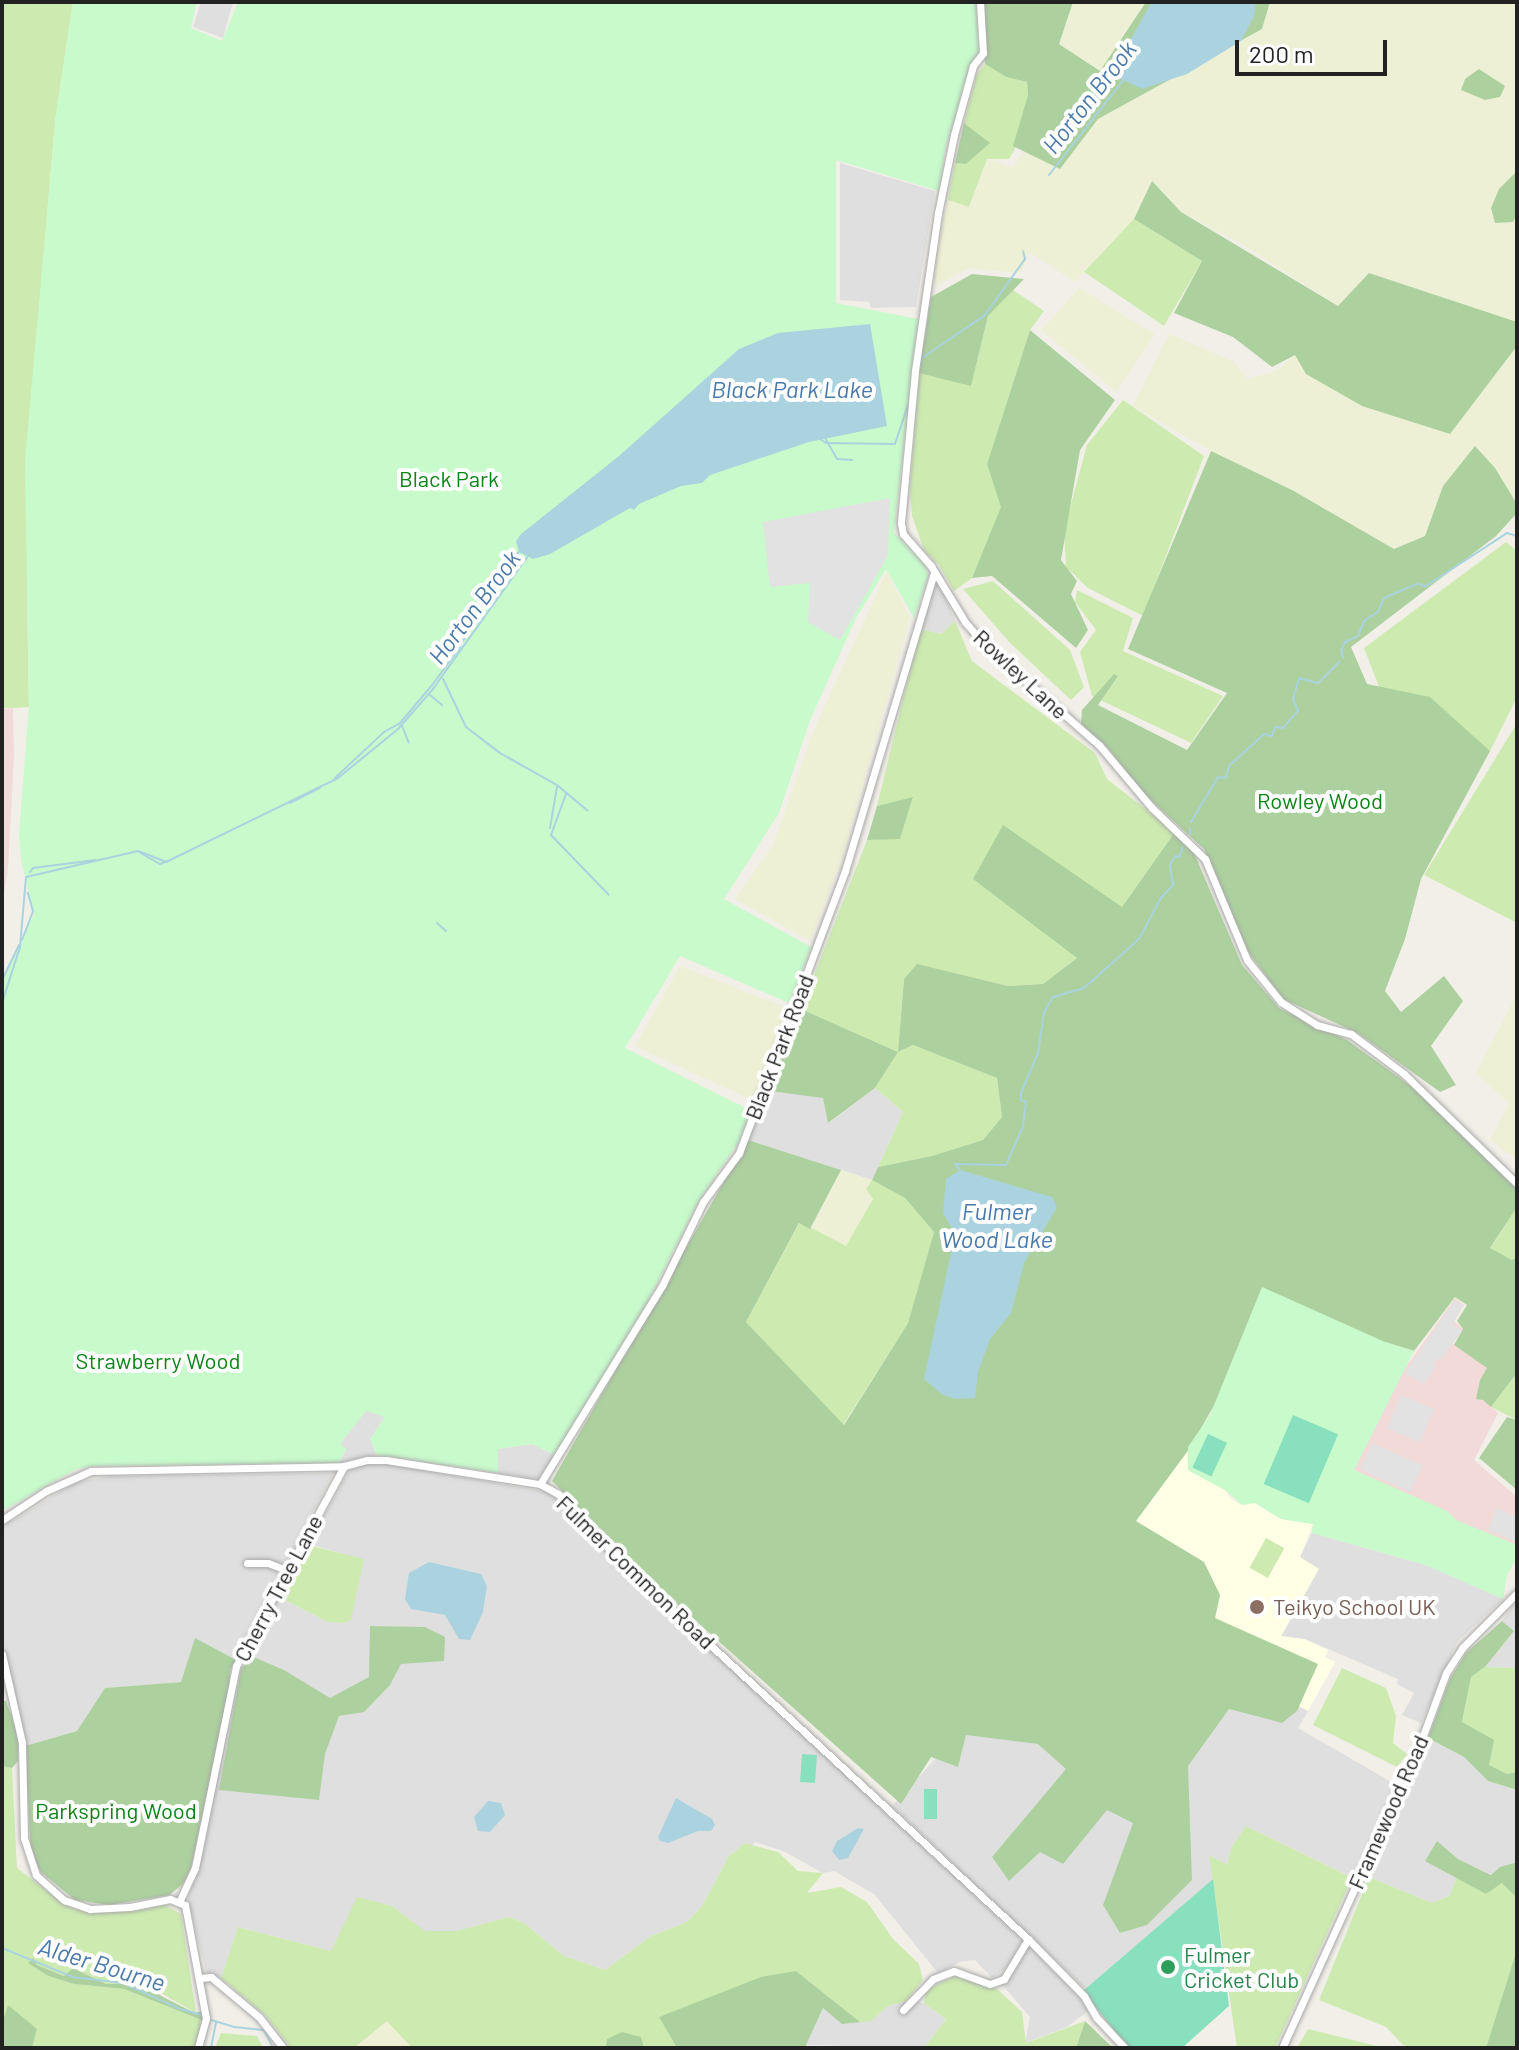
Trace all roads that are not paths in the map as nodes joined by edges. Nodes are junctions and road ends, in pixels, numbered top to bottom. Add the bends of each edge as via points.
1 (980, 2) edge
2 (934, 572) junction
3 (1517, 1184) edge
4 (344, 1466) junction
5 (540, 1484) junction
6 (2, 1520) edge
7 (247, 1563) dead end
8 (286, 1570) junction
9 (1517, 1593) edge
10 (2, 1654) edge
11 (180, 1900) junction
12 (1028, 1939) junction
13 (200, 1978) junction
14 (903, 2010) dead end
15 (198, 2048) edge
16 (283, 2048) edge
17 (1125, 2048) edge
18 (1282, 2048) edge

1 - 2 street, Rowley Lane via 983,53 973,66 938,213 915,371 901,523 906,539
2 - 3 street, Rowley Lane via 984,644 1099,745 1152,808 1205,859 1247,960 1281,1002 1317,1025 1351,1034 1404,1074
2 - 5 street, Black Park Road via 845,871 739,1153 703,1202 662,1286
4 - 5 street, Fulmer Common Road via 386,1460
4 - 6 street, Fulmer Common Road via 91,1471 46,1491
4 - 8 street, Cherry Tree Lane
5 - 12 street, Fulmer Common Road via 558,1494 625,1566
7 - 8 street
8 - 11 street, Cherry Tree Lane via 236,1666 195,1868
9 - 18 street, Framewood Road via 1462,1648 1446,1673 1421,1741
10 - 11 street via 22,1743 24,1838 36,1875 64,1900 90,1909
11 - 13 street
12 - 14 street via 1004,1979 990,1984 954,1971 933,1979
12 - 17 street, Fulmer Common Road
13 - 15 street via 206,2018
13 - 16 street via 211,1977 259,2017

